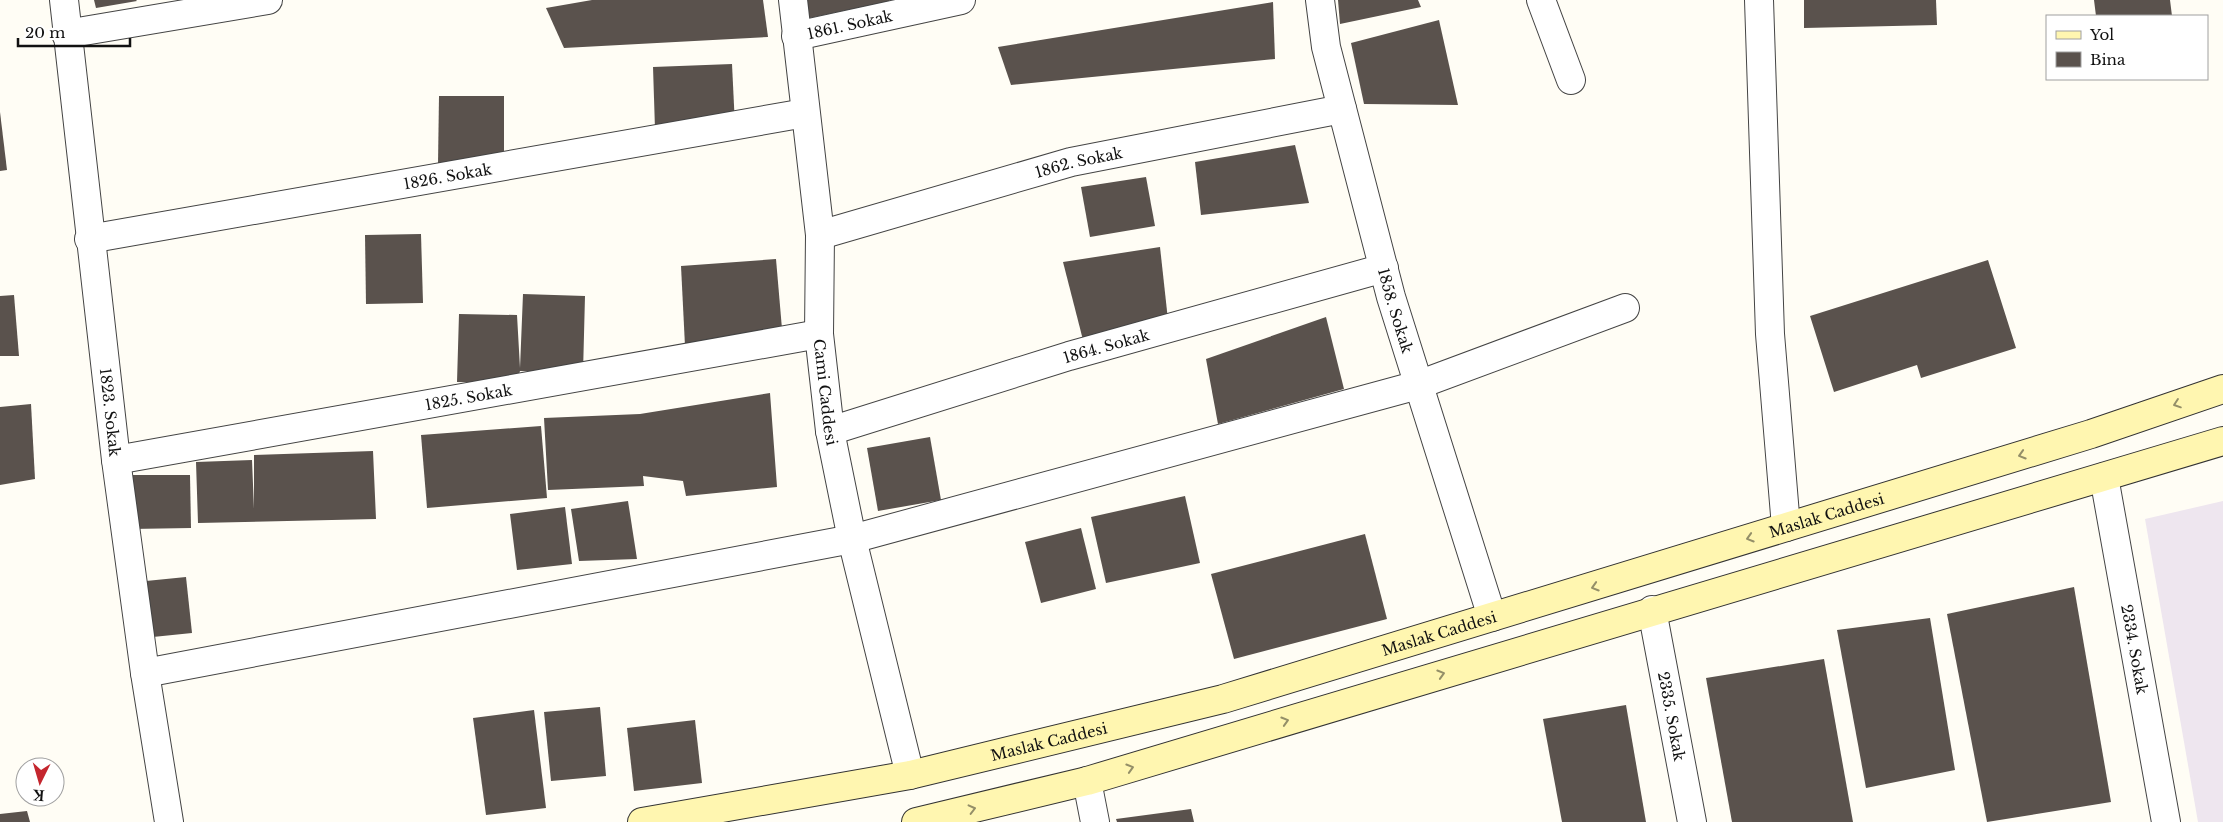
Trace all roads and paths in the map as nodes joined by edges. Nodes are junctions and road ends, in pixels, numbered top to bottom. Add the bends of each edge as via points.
1 (64, 0) edge
2 (268, 0) edge
3 (793, 0) edge
4 (961, 0) edge
5 (1320, 0) edge
6 (1541, 0) edge
7 (1760, 0) edge
8 (66, 34) junction
9 (796, 36) junction
10 (1571, 80) dead end
11 (1342, 109) junction
12 (806, 113) junction
13 (820, 235) junction
14 (89, 240) junction
15 (1384, 268) junction
16 (1626, 308) dead end
17 (820, 334) junction
18 (1418, 385) junction
19 (2223, 389) edge
20 (830, 432) junction
21 (2223, 441) edge
22 (116, 460) junction
23 (2104, 477) junction
24 (1786, 527) junction
25 (852, 539) junction
26 (1652, 610) junction
27 (1492, 617) junction
28 (145, 673) junction
29 (910, 775) junction
30 (1087, 781) junction
31 (922, 821) edge
32 (169, 822) edge
33 (642, 822) edge
34 (1095, 822) edge
35 (1692, 822) edge
36 (2166, 822) edge

1 - 8 street, 1823. Sokak
2 - 8 street
3 - 9 street, Cami Caddesi
4 - 9 street, 1861. Sokak
5 - 11 street, 1858. Sokak via 1326,48
6 - 10 street
7 - 24 street via 1770,334
8 - 14 street, 1823. Sokak
9 - 12 street, Cami Caddesi
11 - 13 street, 1862. Sokak via 1071,162
11 - 15 street, 1858. Sokak
12 - 13 street, Cami Caddesi
12 - 14 street, 1826. Sokak
13 - 17 street, Cami Caddesi
14 - 22 street, 1823. Sokak
15 - 18 street, 1858. Sokak
15 - 20 street, 1864. Sokak via 1069,356
16 - 18 street
17 - 20 street, Cami Caddesi
17 - 22 street, 1825. Sokak
18 - 25 street
18 - 27 street, 1858. Sokak
19 -> 24 main road, Maslak Caddesi via 2091,434
20 - 25 street, Cami Caddesi
21 - 23 main road
22 - 28 street, 1823. Sokak
23 - 26 main road
23 - 36 street, 2334. Sokak
24 -> 27 main road, Maslak Caddesi
25 - 28 street
25 - 29 street, Cami Caddesi
30 -> 26 main road
26 - 35 street, 2335. Sokak
27 - 29 main road, Maslak Caddesi via 1223,699
28 - 32 street, 1823. Sokak
29 - 33 main road, Maslak Caddesi
31 -> 30 main road
30 - 34 street

